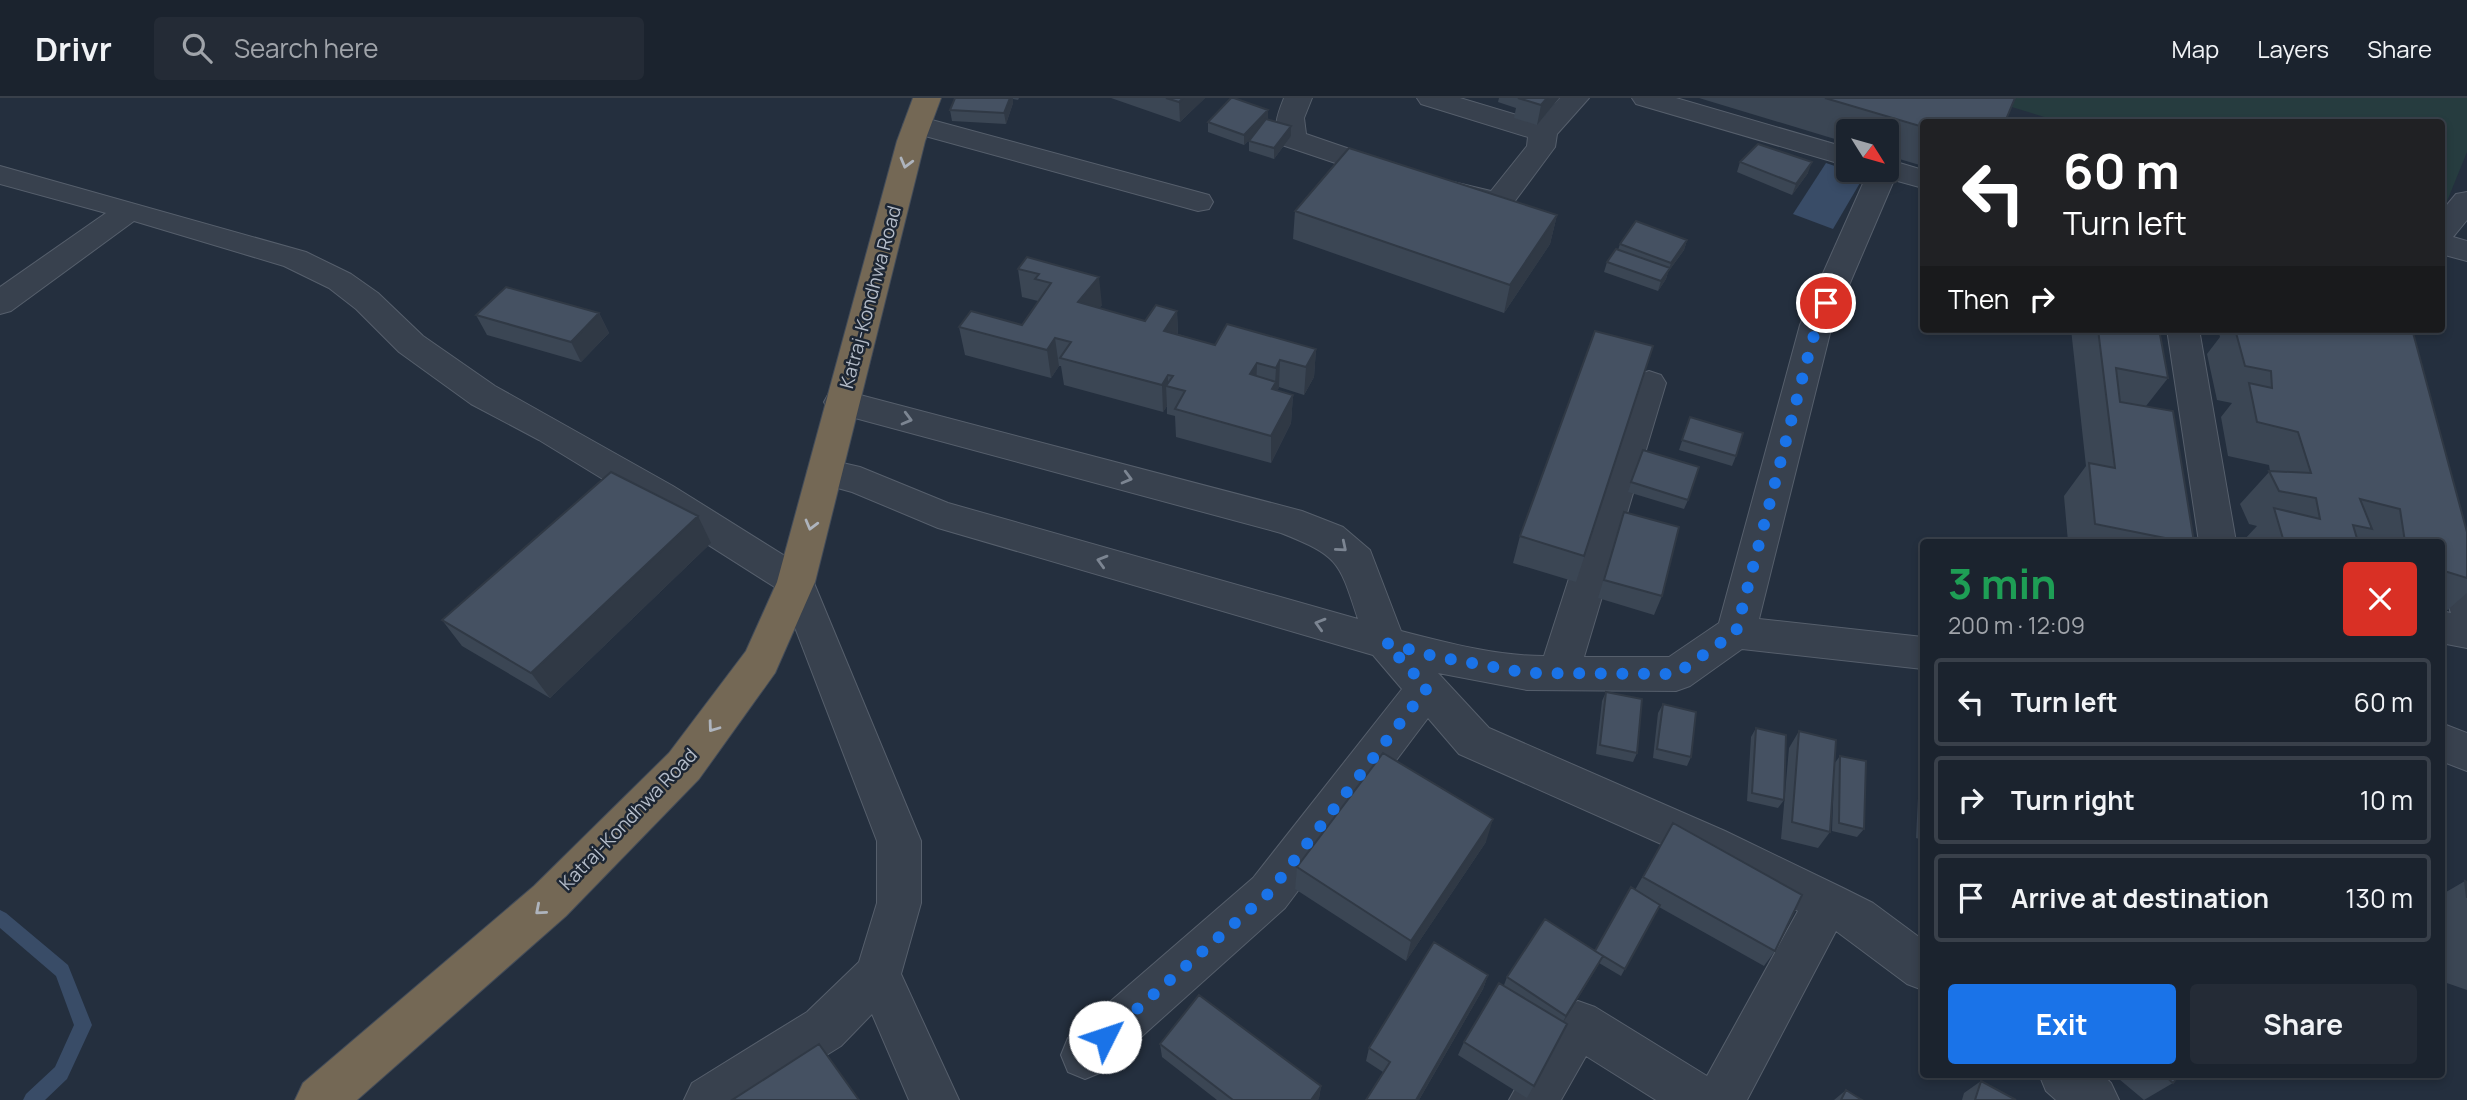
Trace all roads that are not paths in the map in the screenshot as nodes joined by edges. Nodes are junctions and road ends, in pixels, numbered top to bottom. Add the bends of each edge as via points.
1 (1298, 98) edge
2 (1431, 98) edge
3 (1575, 98) edge
4 (1646, 98) edge
5 (922, 112) edge
6 (1544, 132) junction
7 (1836, 153) edge
8 (1899, 173) edge
9 (0, 176) edge
10 (1920, 179) edge
11 (1879, 182) edge
12 (2467, 201) edge
13 (1198, 202) dead end
14 (130, 211) junction
15 (2445, 226) edge
16 (2445, 245) edge
17 (2467, 251) edge
18 (0, 303) edge
19 (2184, 333) edge
20 (1650, 383) edge
21 (841, 402) junction
22 (825, 472) junction
23 (2441, 515) edge
24 (2218, 539) edge
25 (796, 582) junction
26 (2467, 607) edge
27 (2445, 628) edge
28 (1736, 632) junction
29 (2467, 632) edge
30 (1386, 643) junction
31 (1920, 653) edge
32 (1559, 673) junction
33 (1427, 688) junction
34 (2445, 743) edge
35 (2467, 752) edge
36 (1827, 903) junction
37 (1920, 966) edge
38 (878, 975) junction
39 (1085, 1055) dead end
40 (2068, 1078) edge
41 (320, 1100) edge
42 (709, 1100) edge
43 (934, 1100) edge
44 (1534, 1100) edge
45 (1701, 1100) edge
46 (1721, 1100) edge
47 (2094, 1100) edge

1 - 6 street via 1290,118 1292,139 1412,180 1498,202 1541,147
2 - 6 street
3 - 6 street
4 - 7 street
5 - 13 street
5 -> 21 highway, Katraj-Kondhwa Road
8 - 10 street
9 - 14 street
11 - 28 street via 1816,325
12 - 15 street
14 - 18 street
14 - 25 street via 295,259 340,281 411,344 483,395 660,496
16 - 17 street
19 - 24 street
20 - 32 street
21 - 22 highway, Katraj-Kondhwa Road
21 -> 30 street via 1289,521 1330,537 1357,560
22 -> 25 highway, Katraj-Kondhwa Road
30 -> 22 street via 938,514 860,480
23 - 26 street
25 - 38 street via 899,841 899,902
25 -> 41 highway, Katraj-Kondhwa Road via 761,661 684,766 550,901
27 - 29 street
28 - 31 street
28 - 32 street via 1676,674
30 - 32 street via 1527,673
30 - 33 street
33 - 36 street via 1475,741 1710,845
33 - 39 street via 1269,893
34 - 35 street
36 - 37 street via 1857,918
36 - 46 street
38 - 42 street via 824,1029
38 - 43 street
40 - 47 street
44 - 45 street via 1577,1024

